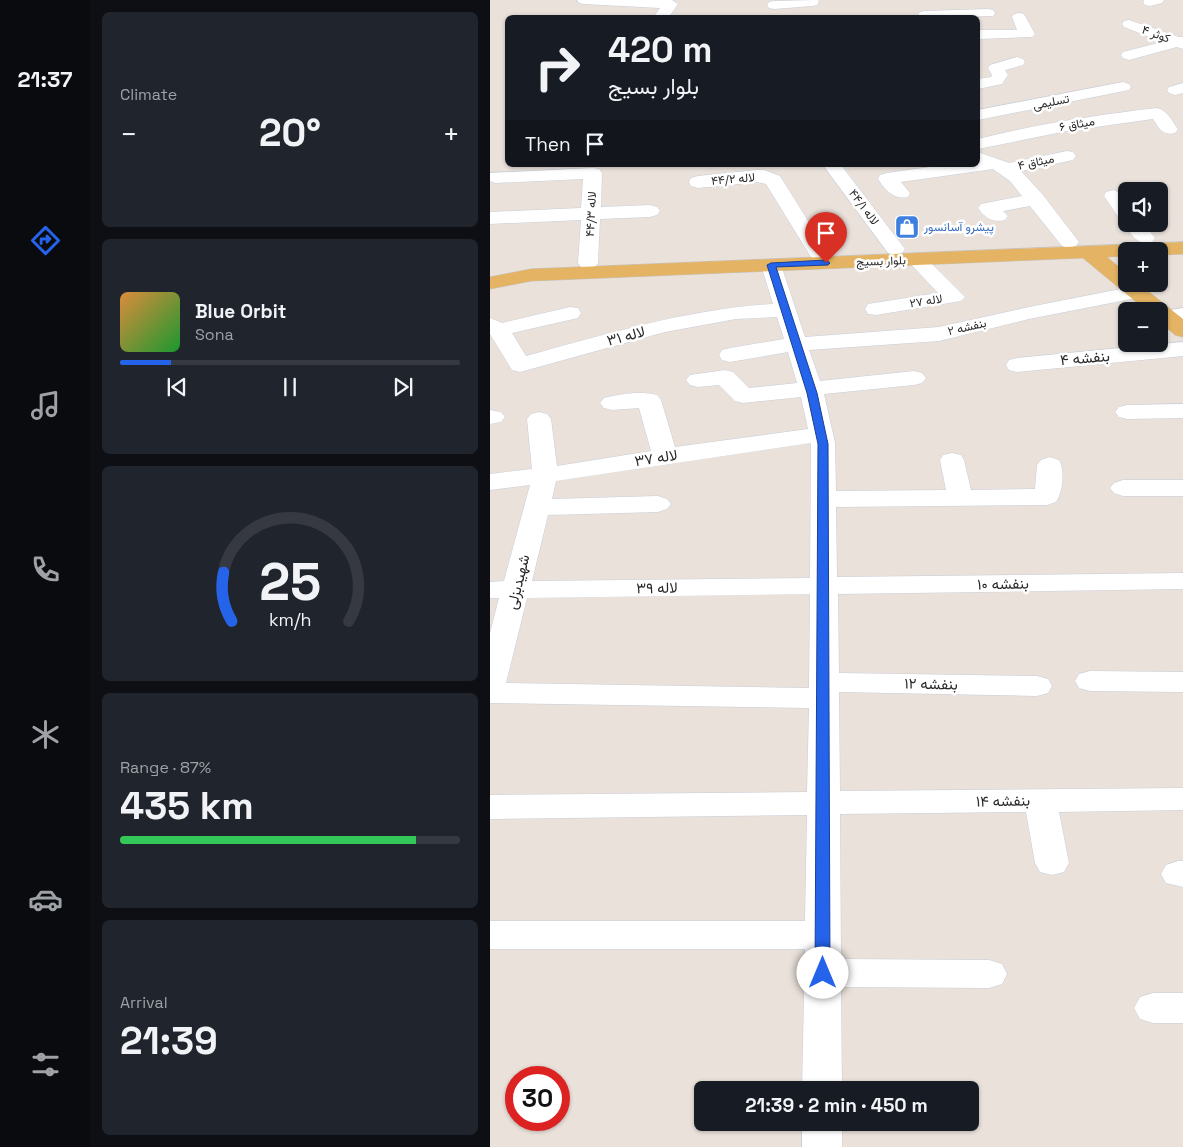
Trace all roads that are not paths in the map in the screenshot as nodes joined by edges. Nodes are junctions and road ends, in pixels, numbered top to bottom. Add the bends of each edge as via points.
1 (584, 0) edge
2 (927, 0) edge
3 (811, 1) edge
4 (774, 5) dead end
5 (988, 13) dead end
6 (662, 15) edge
7 (816, 15) edge
8 (925, 15) edge
9 (946, 15) edge
10 (1019, 17) dead end
11 (1129, 24) dead end
12 (980, 35) edge
13 (1182, 42) edge
14 (1129, 55) dead end
15 (1017, 62) dead end
16 (980, 84) edge
17 (1123, 87) dead end
18 (980, 115) edge
19 (1169, 129) dead end
20 (980, 144) edge
21 (1067, 156) dead end
22 (834, 167) edge
23 (1003, 170) edge
24 (1079, 170) dead end
25 (496, 176) dead end
26 (698, 182) dead end
27 (996, 188) dead end
28 (901, 193) dead end
29 (1113, 196) dead end
30 (1036, 199) junction
31 (1118, 203) edge
32 (650, 212) dead end
33 (591, 214) junction
34 (998, 216) dead end
35 (490, 218) edge
36 (1133, 232) edge
37 (1142, 232) edge
38 (1069, 242) junction
39 (1181, 247) edge
40 (895, 249) junction
41 (1088, 252) junction
42 (818, 253) junction
43 (916, 259) junction
44 (588, 263) junction
45 (771, 265) junction
46 (490, 267) edge
47 (531, 275) junction
48 (1118, 277) edge
49 (490, 279) edge
50 (490, 283) edge
51 (1136, 292) joint
52 (876, 309) dead end
53 (785, 310) junction
54 (570, 313) dead end
55 (1178, 321) edge
56 (497, 337) edge
57 (797, 344) junction
58 (1183, 349) edge
59 (730, 355) dead end
60 (1017, 365) dead end
61 (914, 378) dead end
62 (698, 380) dead end
63 (811, 389) junction
64 (612, 403) dead end
65 (1183, 411) edge
66 (1127, 412) dead end
67 (539, 419) dead end
68 (822, 434) junction
69 (665, 456) junction
70 (952, 460) dead end
71 (1050, 465) dead end
72 (546, 475) junction
73 (490, 482) edge
74 (1123, 488) dead end
75 (1183, 488) edge
76 (960, 498) junction
77 (824, 500) junction
78 (658, 504) dead end
79 (537, 507) junction
80 (1183, 581) edge
81 (824, 586) junction
82 (503, 590) edge
83 (491, 680) edge
84 (1090, 681) dead end
85 (1183, 682) edge
86 (1037, 686) dead end
87 (824, 690) junction
88 (1183, 799) edge
89 (1040, 801) junction
90 (824, 803) junction
91 (490, 807) edge
92 (1052, 863) dead end
93 (490, 935) edge
94 (823, 935) junction
95 (823, 973) junction
96 (989, 974) dead end
97 (822, 1081) edge
98 (822, 1131) edge
99 (822, 1147) edge

1 - 6 street via 671,4
2 - 8 street
3 - 4 street
3 - 7 street
5 - 9 street
10 - 12 street via 1027,34
11 - 13 street, کوثر ۴
13 - 14 street
15 - 16 street via 996,68 1000,75 996,81
17 - 18 street, تسلیمی
19 - 20 street, میثاق ۶ via 1157,113 1102,127 1010,136
21 - 23 street, میثاق ۴
22 - 40 street, لاله ۴۴/۱
23 - 24 street
23 - 27 street
23 - 28 street via 887,178
23 - 30 street
25 - 33 street, لاله ۴۴/۳ via 593,174
26 - 42 street, لاله ۴۴/۲ via 757,176 773,180
29 - 31 street
30 - 34 street via 988,208
30 - 38 street
32 - 33 street
33 - 35 street
33 - 44 street, لاله ۴۴/۳
36 - 38 main road, بلوار بسیج
37 - 39 main road, بلوار بسیج
38 - 40 main road, بلوار بسیج
39 - 41 main road, بلوار بسیج
40 - 42 main road, بلوار بسیج
41 - 43 main road, بلوار بسیج
41 - 48 main road
42 - 44 main road, بلوار بسیج
43 - 45 main road, بلوار بسیج
43 - 52 street, لاله ۲۷ via 954,297
44 - 46 main road, بلوار بسیج
45 - 47 main road, بلوار بسیج
45 - 53 street
47 - 49 main road
47 - 50 main road, بلوار بسیج
51 - 55 main road
51 - 57 street, بنفشه ۲ via 1029,312 939,334
53 - 56 street, لاله ۳۱ via 736,313 663,326 520,365
53 - 57 street
54 - 56 street
57 - 59 street, بنفشه ۲
57 - 63 street
58 - 60 street, بنفشه ۴
61 - 63 street
62 - 63 street via 725,377 742,396
63 - 68 street
64 - 69 street via 648,400
65 - 66 street
67 - 72 street
68 - 69 street, لاله ۳۷
68 - 77 street
69 - 72 street, لاله ۳۷
70 - 76 street
71 - 76 street via 1047,497
72 - 73 street, لاله ۳۷
72 - 79 street, شهیدبزلی
74 - 75 street
76 - 77 street
77 - 81 street
78 - 79 street
79 - 82 street, شهیدبزلی
80 - 81 street, بنفشه ۱۰
81 - 82 street, لاله ۳۹
81 - 87 street
82 - 83 street, شهیدبزلی
83 - 87 street, بنفشه ۱۲
84 - 85 street
86 - 87 street, بنفشه ۱۲
87 - 90 street
88 - 89 street, بنفشه ۱۴
89 - 90 street, بنفشه ۱۴
89 - 92 street
90 - 91 street, بنفشه ۱۴
90 - 94 street
93 - 94 street
94 - 95 street
95 - 96 street
95 - 97 street
98 - 99 street

